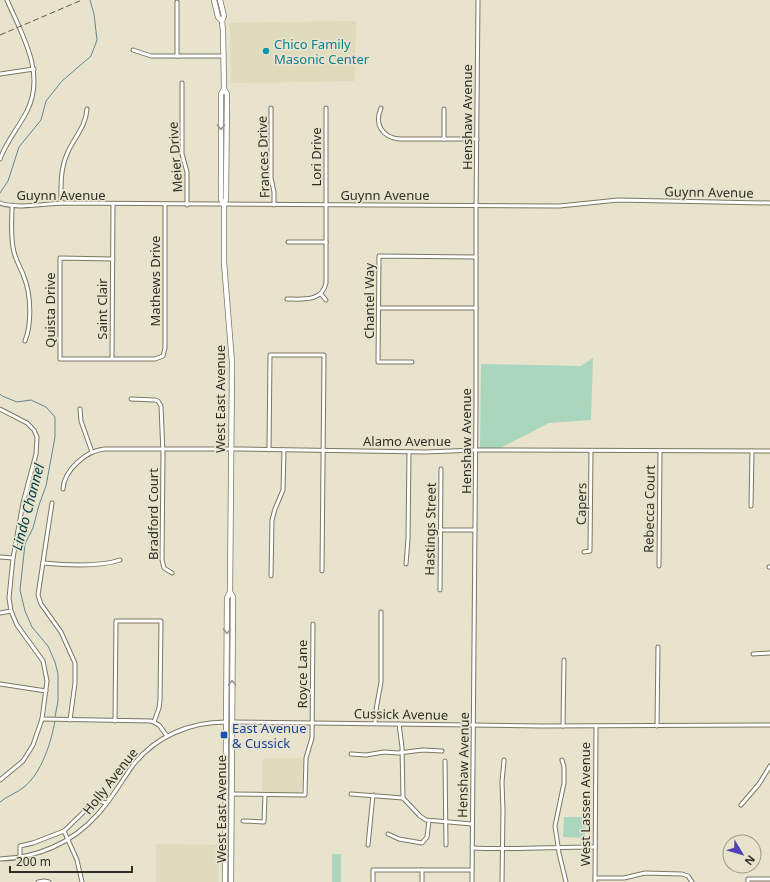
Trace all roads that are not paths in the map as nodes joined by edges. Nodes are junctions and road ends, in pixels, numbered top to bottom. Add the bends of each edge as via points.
1 (7, 0) edge
2 (214, 0) edge
3 (220, 0) edge
4 (478, 0) edge
5 (177, 2) dead end
6 (222, 21) junction
7 (133, 50) dead end
8 (177, 56) junction
9 (224, 56) junction
10 (34, 69) junction
11 (0, 74) edge
12 (182, 83) dead end
13 (271, 108) dead end
14 (326, 108) dead end
15 (381, 108) dead end
16 (87, 109) dead end
17 (444, 109) dead end
18 (444, 139) junction
19 (477, 139) junction
20 (0, 159) edge
21 (0, 203) edge
22 (61, 203) junction
23 (770, 203) edge
24 (113, 204) junction
25 (12, 205) junction
26 (165, 205) junction
27 (187, 205) junction
28 (224, 205) junction
29 (274, 205) junction
30 (326, 205) junction
31 (476, 205) junction
32 (288, 242) dead end
33 (326, 242) junction
34 (476, 257) junction
35 (112, 259) junction
36 (321, 294) junction
37 (288, 299) dead end
38 (326, 300) dead end
39 (379, 308) junction
40 (476, 308) junction
41 (25, 341) dead end
42 (163, 356) joint
43 (112, 358) junction
44 (412, 362) dead end
45 (131, 399) dead end
46 (0, 409) edge
47 (80, 409) dead end
48 (162, 450) junction
49 (231, 450) junction
50 (269, 450) junction
51 (284, 450) junction
52 (324, 450) junction
53 (476, 450) junction
54 (592, 451) junction
55 (660, 451) junction
56 (752, 451) junction
57 (770, 451) edge
58 (92, 452) junction
59 (409, 452) junction
60 (441, 469) dead end
61 (63, 489) dead end
62 (52, 503) dead end
63 (751, 506) dead end
64 (440, 530) junction
65 (475, 530) junction
66 (584, 552) dead end
67 (0, 558) edge
68 (12, 558) junction
69 (120, 560) dead end
70 (43, 563) junction
71 (406, 564) dead end
72 (659, 566) dead end
73 (322, 571) dead end
74 (172, 573) dead end
75 (271, 576) dead end
76 (440, 590) dead end
77 (230, 592) junction
78 (11, 611) junction
79 (381, 612) dead end
80 (0, 613) edge
81 (313, 624) dead end
82 (658, 647) dead end
83 (770, 653) edge
84 (753, 654) dead end
85 (564, 660) dead end
86 (0, 684) edge
87 (46, 691) junction
88 (42, 719) junction
89 (70, 720) junction
90 (115, 721) junction
91 (154, 722) junction
92 (226, 722) junction
93 (232, 722) junction
94 (376, 723) junction
95 (312, 724) junction
96 (399, 724) junction
97 (474, 725) junction
98 (770, 725) edge
99 (563, 726) junction
100 (596, 726) junction
101 (657, 726) junction
102 (167, 736) junction
103 (442, 751) dead end
104 (402, 752) junction
105 (351, 754) dead end
106 (504, 760) dead end
107 (562, 760) dead end
108 (445, 761) dead end
109 (770, 766) edge
110 (0, 780) edge
111 (232, 794) junction
112 (351, 794) dead end
113 (264, 795) junction
114 (373, 795) junction
115 (402, 798) junction
116 (106, 803) junction
117 (741, 805) dead end
118 (243, 821) dead end
119 (429, 821) junction
120 (445, 821) junction
121 (472, 824) junction
122 (64, 831) junction
123 (388, 834) dead end
124 (68, 840) junction
125 (368, 845) dead end
126 (446, 845) dead end
127 (558, 847) junction
128 (595, 847) junction
129 (472, 848) junction
130 (502, 849) junction
131 (20, 857) junction
132 (0, 859) edge
133 (422, 870) junction
134 (472, 870) junction
135 (770, 879) edge
136 (595, 880) edge
137 (38, 882) edge
138 (49, 882) edge
139 (82, 882) edge
140 (225, 882) edge
141 (231, 882) edge
142 (373, 882) edge
143 (422, 882) edge
144 (472, 882) edge
145 (502, 882) edge
146 (566, 882) edge
147 (692, 882) edge
148 (748, 882) edge

1 - 10 street via 30,53
2 - 6 main road, West East Avenue via 218,17
3 - 6 main road, West East Avenue via 224,16
4 - 19 street, Henshaw Avenue
5 - 8 street
6 - 9 main road, West East Avenue
7 - 8 street via 148,55
8 - 9 street
9 - 28 main road, West East Avenue via 224,89 221,94 221,199
10 - 11 street
10 - 20 street via 31,101
12 - 27 street, Meier Drive via 182,154 187,172
13 - 29 street, Frances Drive via 271,178
14 - 30 street, Lori Drive
15 - 18 street via 377,118 379,125 389,136 400,139
16 - 22 street via 85,121 64,162
17 - 18 street
18 - 19 street
19 - 31 street, Henshaw Avenue
21 - 25 street, Guynn Avenue
22 - 24 street, Guynn Avenue
22 - 25 street, Guynn Avenue
23 - 31 street, Guynn Avenue via 618,200 560,206
24 - 26 street, Guynn Avenue
24 - 35 street, Saint Clair
25 - 41 street via 13,248 28,293 29,327
26 - 27 street, Guynn Avenue
26 - 42 street, Mathews Drive
27 - 28 street, Guynn Avenue
28 - 29 street, Guynn Avenue
28 - 49 main road, West East Avenue via 224,262 231,352
29 - 30 street, Guynn Avenue
30 - 31 street, Guynn Avenue
30 - 33 street, Lori Drive
31 - 34 street, Henshaw Avenue
32 - 33 street
33 - 36 street, Lori Drive via 326,283
34 - 39 street, Chantel Way via 379,256
34 - 40 street, Henshaw Avenue
35 - 43 street, Saint Clair
35 - 43 street, Quista Drive via 60,258 60,359
36 - 37 street via 312,299
36 - 38 street
39 - 40 street
39 - 44 street, Chantel Way via 378,362
40 - 53 street, Henshaw Avenue
42 - 43 street, Quista Drive via 155,359
45 - 48 street, Bradford Court via 158,401 160,404
46 - 68 street via 27,423 34,430 37,440
47 - 58 street via 81,421
48 - 49 street, Alamo Avenue
48 - 58 street, Alamo Avenue
48 - 74 street, Bradford Court via 162,560 164,568
49 - 50 street, Alamo Avenue
49 - 77 main road, West East Avenue
50 - 51 street, Alamo Avenue
50 - 52 street via 270,355 324,355
51 - 52 street, Alamo Avenue
51 - 75 street via 283,490 272,520
52 - 59 street, Alamo Avenue
52 - 73 street
53 - 54 street, Alamo Avenue
53 - 59 street, Alamo Avenue
53 - 65 street, Henshaw Avenue
54 - 55 street, Alamo Avenue
54 - 66 street, Capers via 590,551
55 - 56 street, Alamo Avenue
55 - 72 street, Rebecca Court
56 - 57 street, Alamo Avenue
56 - 63 street
58 - 61 street via 74,467 65,480
59 - 71 street
60 - 64 street, Hastings Street
62 - 70 street
64 - 65 street
64 - 76 street, Hastings Street
65 - 97 street, Henshaw Avenue
67 - 68 street
68 - 78 street via 9,590
69 - 70 street via 109,563
70 - 89 street via 38,598 61,632 76,668
77 -> 92 main road, West East Avenue via 227,598
93 -> 77 main road, West East Avenue via 233,597
78 - 80 street
78 - 87 street via 21,632 43,661
79 - 94 street via 380,682
81 - 95 street, Royce Lane
82 - 101 street
83 - 84 street
85 - 99 street
86 - 87 street
87 - 88 street
88 - 89 street
88 - 110 street via 27,757
89 - 90 street
90 - 91 street
90 - 91 street via 116,621 161,621 160,700
91 - 102 street via 161,726
92 - 93 street, Cussick Avenue
92 - 102 street, Cussick Avenue via 195,725
92 - 140 main road, West East Avenue
93 - 95 street, Cussick Avenue
93 - 111 main road, West East Avenue
94 - 95 street, Cussick Avenue
94 - 96 street, Cussick Avenue
95 - 113 street, Royce Lane via 312,741 305,763 305,795
96 - 97 street, Cussick Avenue
96 - 104 street
97 - 99 street, Cussick Avenue
97 - 121 street, Henshaw Avenue
98 - 101 street, Cussick Avenue
99 - 100 street, Cussick Avenue
100 - 101 street, Cussick Avenue
100 - 128 street, West Lassen Avenue
102 - 116 street, Holly Avenue via 140,758
103 - 104 street
104 - 105 street
104 - 115 street
106 - 130 street
107 - 127 street via 564,783 555,826
108 - 120 street
109 - 117 street via 757,787
111 - 113 street
111 - 141 main road, West East Avenue
112 - 114 street
113 - 118 street via 264,822
114 - 115 street
114 - 125 street
115 - 119 street via 420,816
116 - 122 street via 96,800
116 - 124 street, Holly Avenue via 90,823
119 - 120 street
119 - 123 street via 428,834 422,843 399,840
120 - 121 street
120 - 126 street
121 - 129 street, Henshaw Avenue
122 - 124 street
122 - 131 street via 20,846
124 - 131 street, Holly Avenue via 45,851
124 - 139 street
127 - 128 street
127 - 130 street
127 - 146 street
128 - 136 street, West Lassen Avenue
129 - 130 street
129 - 134 street, Henshaw Avenue
130 - 145 street
131 - 132 street, Holly Avenue
133 - 134 street
133 - 142 street via 373,870
133 - 143 street
134 - 144 street, Henshaw Avenue
135 - 148 street via 748,879
136 - 147 street via 646,873 682,874 688,876
137 - 138 street

